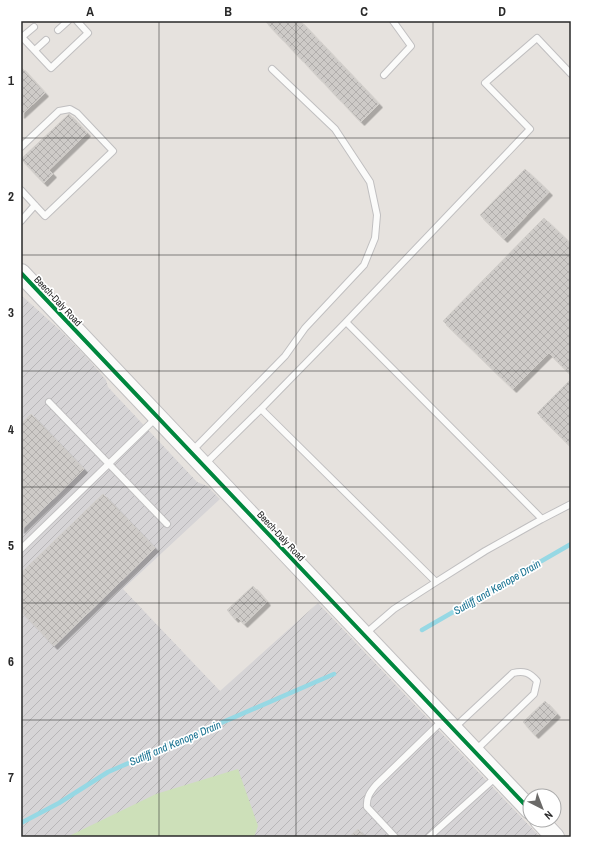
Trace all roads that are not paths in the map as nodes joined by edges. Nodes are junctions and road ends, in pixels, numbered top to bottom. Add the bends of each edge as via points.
1 (68, 21) edge
2 (77, 21) edge
3 (393, 21) edge
4 (34, 27) dead end
5 (58, 30) dead end
6 (21, 37) edge
7 (46, 40) dead end
8 (35, 50) junction
9 (272, 69) dead end
10 (571, 74) edge
11 (384, 75) dead end
12 (21, 147) edge
13 (21, 190) edge
14 (35, 205) junction
15 (21, 221) edge
16 (21, 273) edge
17 (346, 322) junction
18 (49, 402) dead end
19 (261, 409) junction
20 (157, 416) junction
21 (191, 452) junction
22 (109, 463) junction
23 (204, 466) junction
24 (571, 504) edge
25 (542, 519) junction
26 (167, 524) dead end
27 (21, 549) edge
28 (436, 582) junction
29 (364, 635) junction
30 (449, 724) junction
31 (474, 752) junction
32 (498, 776) junction
33 (522, 802) edge
34 (547, 828) edge
35 (396, 837) edge
36 (429, 837) edge
37 (555, 837) edge

1 - 5 lane
2 - 8 lane via 88,33 51,68
3 - 11 lane via 412,46
4 - 6 lane
6 - 8 lane
7 - 8 lane
9 - 21 lane via 335,129 370,182 377,215 375,238 364,265 305,328 285,356
10 - 17 lane via 537,38 485,83 530,130
12 - 14 lane via 59,111 70,108 113,151 45,216
13 - 14 lane
14 - 15 lane
16 - 20 street, Beech-Daly Road
17 - 19 lane
17 - 25 lane
18 - 22 lane
19 - 23 lane
19 - 28 lane
20 - 21 street, Beech-Daly Road
20 - 22 lane
21 - 23 street, Beech-Daly Road
22 - 26 lane
22 - 27 lane
23 - 29 street, Beech-Daly Road
24 - 25 lane
25 - 28 lane
28 - 29 lane via 394,608
29 - 30 street, Beech-Daly Road
30 - 31 street, Beech-Daly Road
30 - 31 lane via 513,673 520,671 530,674 537,681 534,694
30 - 35 lane via 370,792 367,807
31 - 32 street, Beech-Daly Road
32 - 33 street, Beech-Daly Road
32 - 36 lane
34 - 37 street

